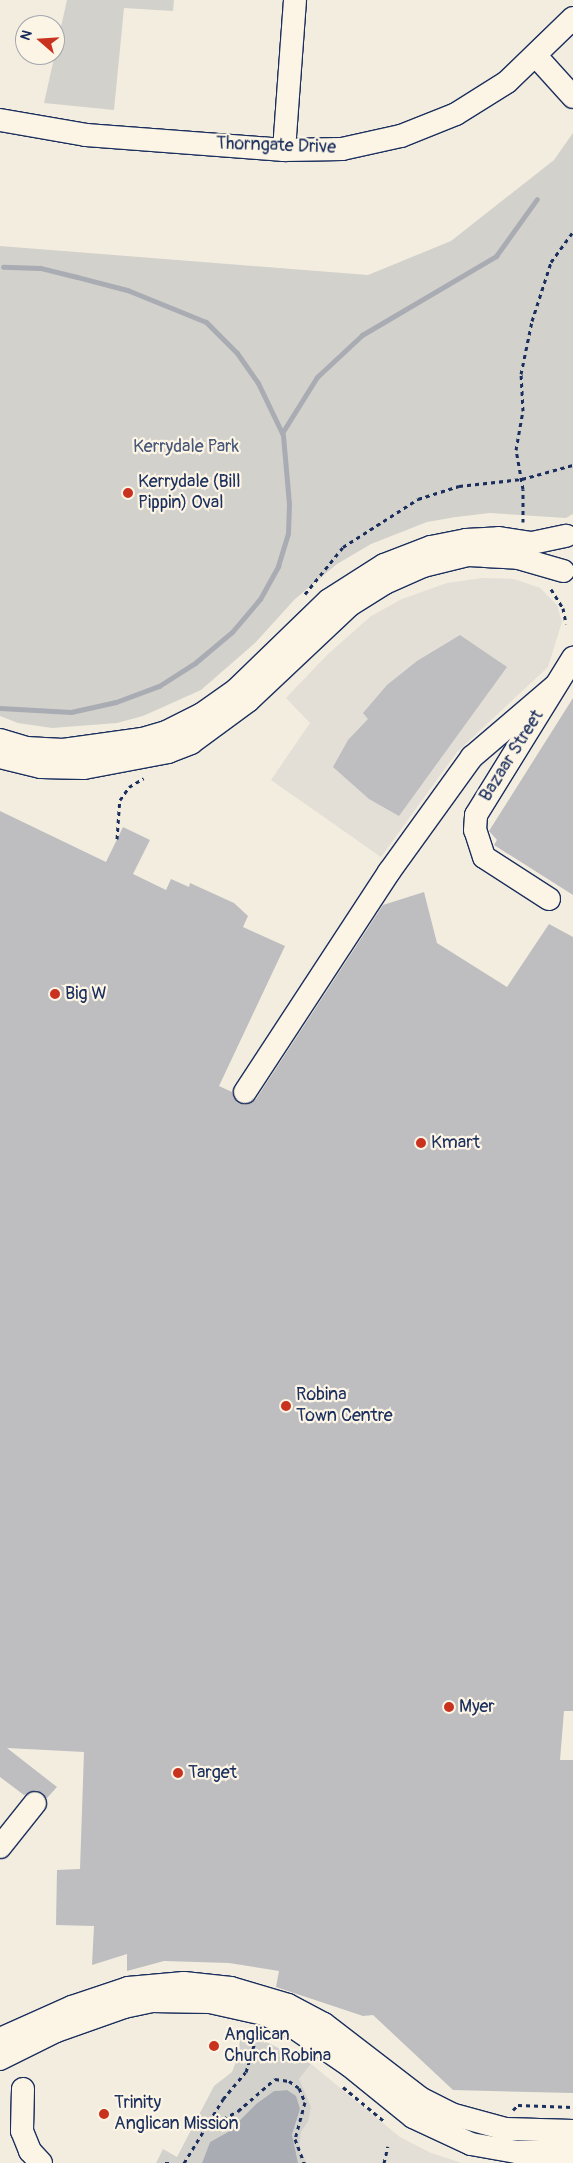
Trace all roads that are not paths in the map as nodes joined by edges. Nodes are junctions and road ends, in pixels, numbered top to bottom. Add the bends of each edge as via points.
1 (296, 0) edge
2 (573, 18) edge
3 (536, 56) junction
4 (573, 97) edge
5 (0, 120) edge
6 (284, 150) junction
7 (569, 533) edge
8 (561, 579) edge
9 (573, 658) edge
10 (554, 687) junction
11 (0, 740) edge
12 (0, 757) edge
13 (23, 764) junction
14 (0, 766) edge
15 (548, 899) dead end
16 (245, 1092) dead end
17 (35, 1803) dead end
18 (0, 1847) edge
19 (0, 2039) edge
20 (0, 2059) edge
21 (23, 2089) dead end
22 (563, 2131) edge
23 (563, 2154) edge
24 (29, 2159) edge

1 - 6 street
2 - 3 street, Thorngate Drive
3 - 4 street
3 - 6 street, Thorngate Drive via 478,101 429,126 342,149
5 - 6 street, Thorngate Drive via 86,134
7 - 8 street via 559,553
7 - 11 street via 532,543 499,538 466,540 431,547 384,565 329,600 236,690 202,714 166,732 142,739 63,750 26,748
8 - 13 street via 518,558 468,555 423,566 350,604 248,702 191,743 168,752 94,766 58,769
9 - 10 street, Bazaar Street
10 - 15 street, Bazaar Street via 476,815 475,830 484,857
10 - 16 street via 472,757 389,872
12 - 13 street
13 - 14 street via 12,769
17 - 18 street
19 - 22 street via 72,2007 128,1988 184,1983 231,1988 288,2005 324,2024 420,2098 450,2114 506,2129
20 - 23 street via 74,2023 124,2006 152,2001 210,2002 264,2014 296,2029 350,2066 399,2108 432,2127 479,2147
21 - 24 street via 20,2112
22 - 23 street

